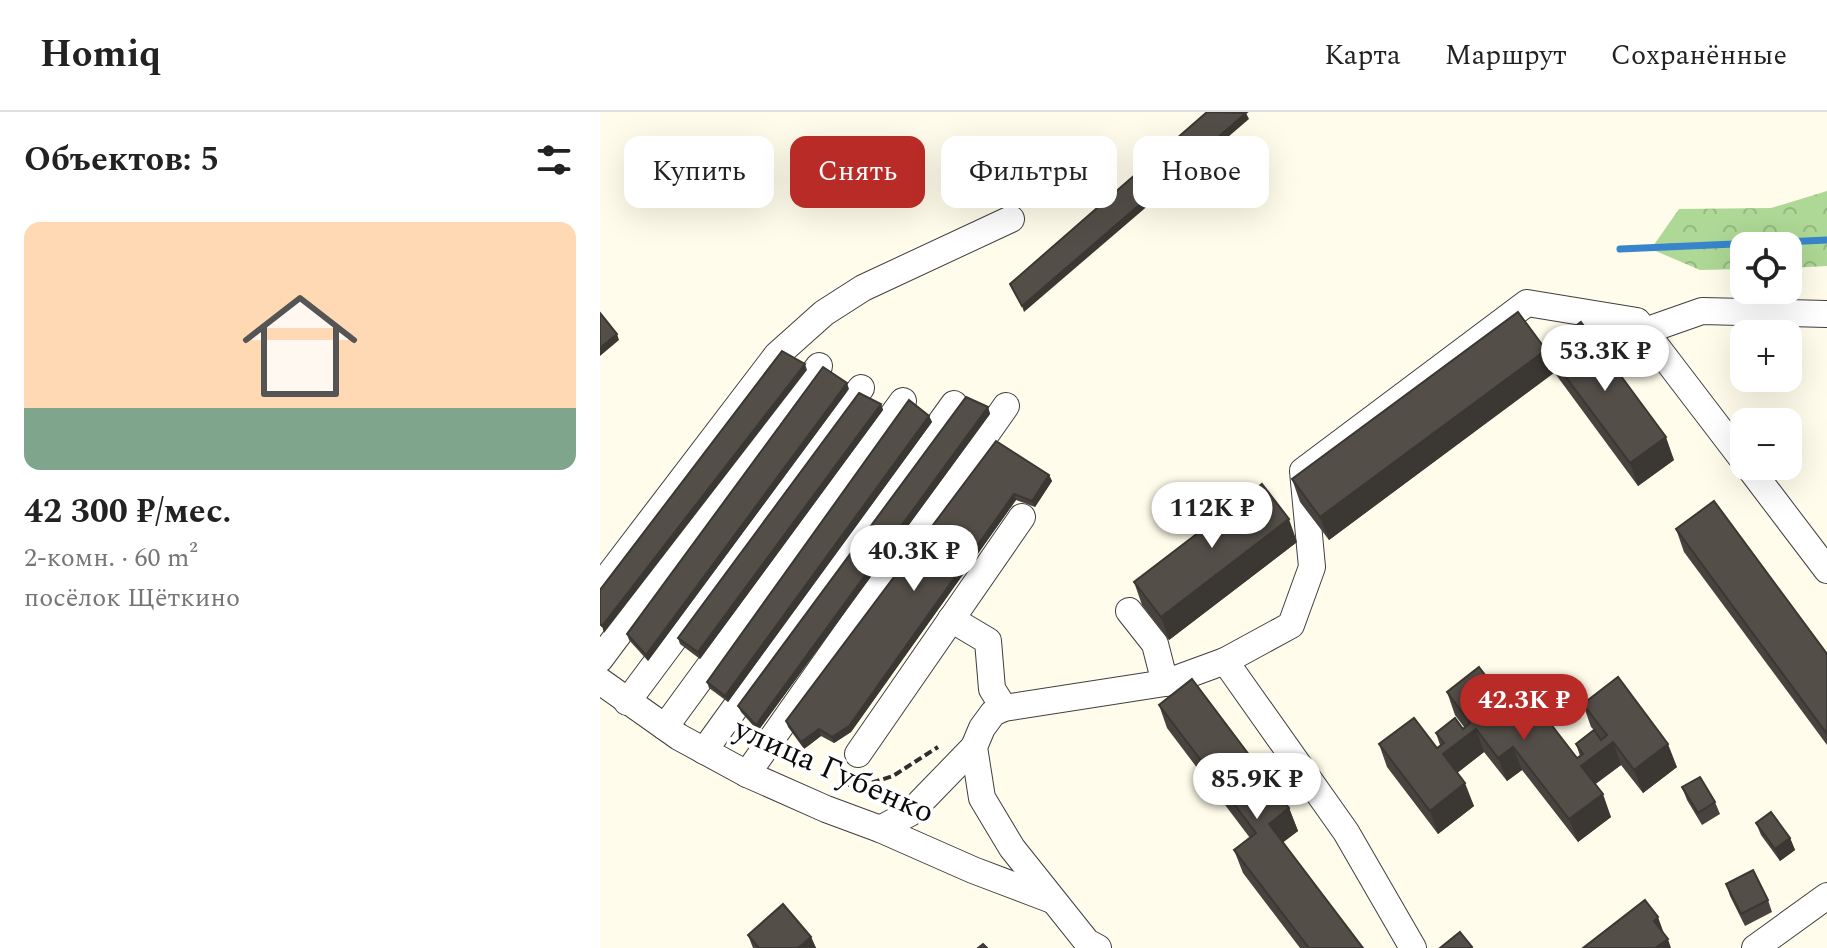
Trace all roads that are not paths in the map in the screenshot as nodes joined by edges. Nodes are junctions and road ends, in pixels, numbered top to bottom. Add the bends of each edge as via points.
1 (1011, 219) dead end
2 (1827, 314) edge
3 (1645, 331) junction
4 (819, 366) edge
5 (861, 388) dead end
6 (903, 401) dead end
7 (954, 404) dead end
8 (1006, 406) dead end
9 (1730, 443) edge
10 (1758, 480) edge
11 (1022, 517) dead end
12 (1827, 570) edge
13 (600, 587) edge
14 (1129, 611) dead end
15 (951, 619) junction
16 (1225, 661) junction
17 (601, 677) edge
18 (1154, 678) junction
19 (998, 698) junction
20 (627, 702) junction
21 (665, 727) junction
22 (974, 747) junction
23 (704, 751) junction
24 (858, 754) road end
25 (747, 774) junction
26 (880, 829) junction
27 (1827, 896) edge
28 (1053, 901) junction
29 (1090, 946) edge
30 (1413, 948) edge
31 (1755, 948) edge

1 - 13 street via 863,288 824,313 777,355
2 - 3 street via 1702,311
3 - 9 street
3 - 16 street via 1637,321 1527,303 1303,471 1312,567 1291,625
4 - 17 street
5 - 20 street
6 - 21 street
7 - 23 street
8 - 25 street
10 - 12 street
11 - 15 street
14 - 18 street via 1155,644
15 - 19 street via 988,641
15 - 24 street
16 - 18 street
16 - 30 street via 1346,832
17 - 20 street, улица Губенко
18 - 19 street
19 - 22 street
20 - 21 street, улица Губенко
21 - 23 street, улица Губенко
22 - 26 street via 910,813
22 - 28 street via 982,798
23 - 25 street, улица Губенко
25 - 26 street, улица Губенко
26 - 28 street, улица Губенко
27 - 31 street
28 - 29 street

